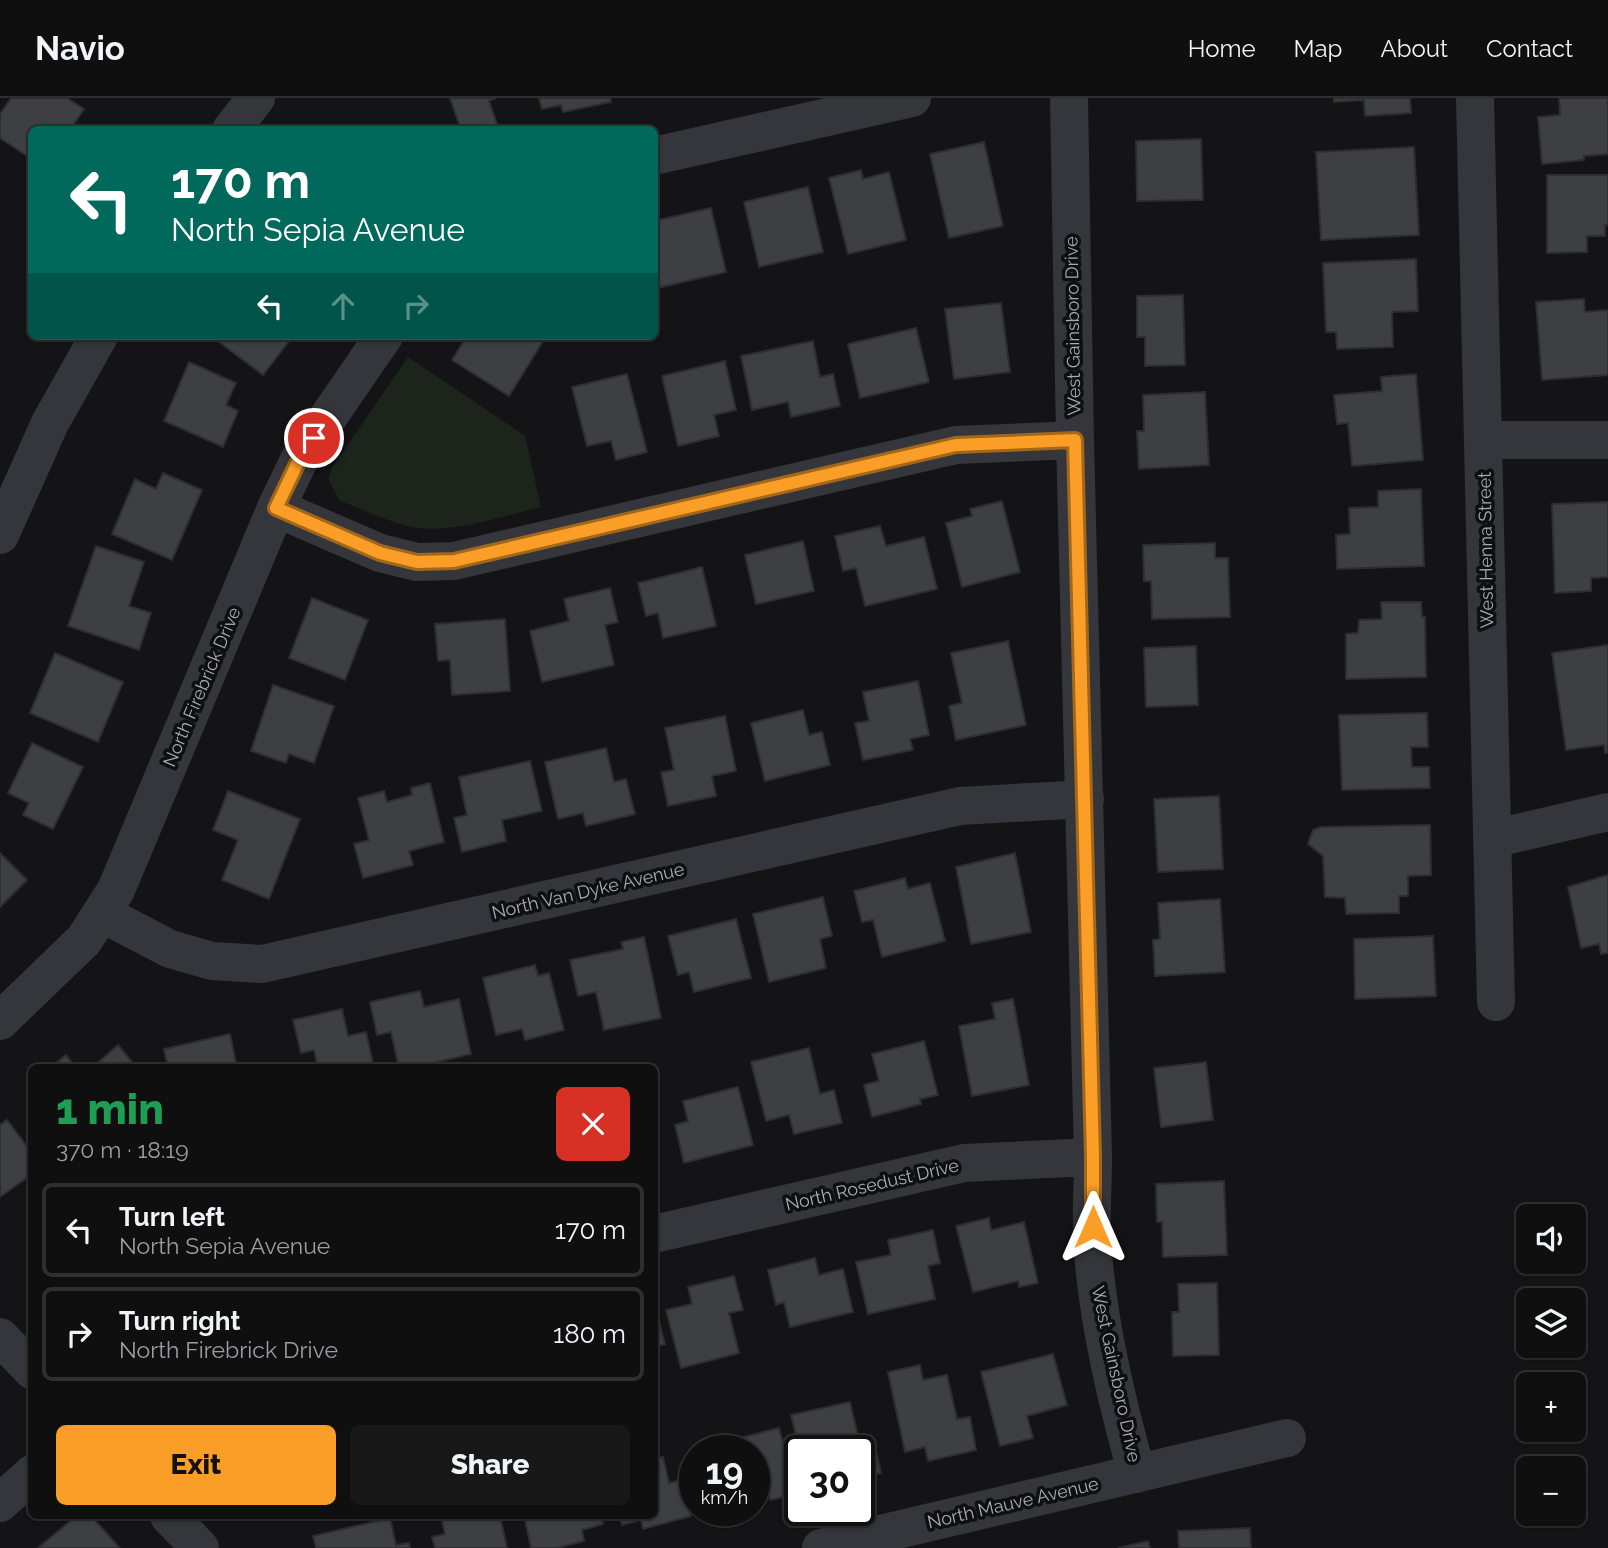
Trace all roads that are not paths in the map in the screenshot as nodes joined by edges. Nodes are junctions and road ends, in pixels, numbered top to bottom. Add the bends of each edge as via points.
1 (256, 98) edge
2 (912, 98) edge
3 (1069, 98) edge
4 (1475, 98) edge
5 (234, 126) edge
6 (658, 155) edge
7 (97, 340) edge
8 (381, 340) edge
9 (1075, 440) junction
10 (1484, 440) junction
11 (1608, 440) edge
12 (276, 508) junction
13 (0, 535) edge
14 (1084, 799) junction
15 (1608, 812) edge
16 (1492, 839) junction
17 (101, 913) junction
18 (1496, 1002) dead end
19 (0, 1021) edge
20 (1093, 1157) junction
21 (658, 1233) edge
22 (0, 1337) edge
23 (28, 1366) edge
24 (1287, 1438) dead end
25 (1137, 1474) junction
26 (28, 1478) edge
27 (0, 1503) edge
28 (172, 1519) edge
29 (200, 1548) edge
30 (821, 1548) edge

1 - 5 street
2 - 6 street
3 - 9 street, West Gainsboro Drive
4 - 10 street, West Henna Street
7 - 13 street via 50,423
8 - 12 street, North Firebrick Drive via 300,458
9 - 12 street via 956,445 454,561 417,562 380,553
9 - 14 street, West Gainsboro Drive
10 - 11 street
10 - 16 street, West Henna Street
12 - 17 street, North Firebrick Drive via 116,890
14 - 17 street, North Van Dyke Avenue via 960,807 262,964 212,961 170,949
14 - 20 street, West Gainsboro Drive
15 - 16 street
16 - 18 street, West Henna Street
17 - 19 street, North Firebrick Drive via 83,940
20 - 21 street, North Rosedust Drive via 964,1163
20 - 25 street, West Gainsboro Drive via 1097,1296
22 - 23 street
24 - 25 street, North Mauve Avenue
25 - 30 street, North Mauve Avenue
26 - 27 street
28 - 29 street

